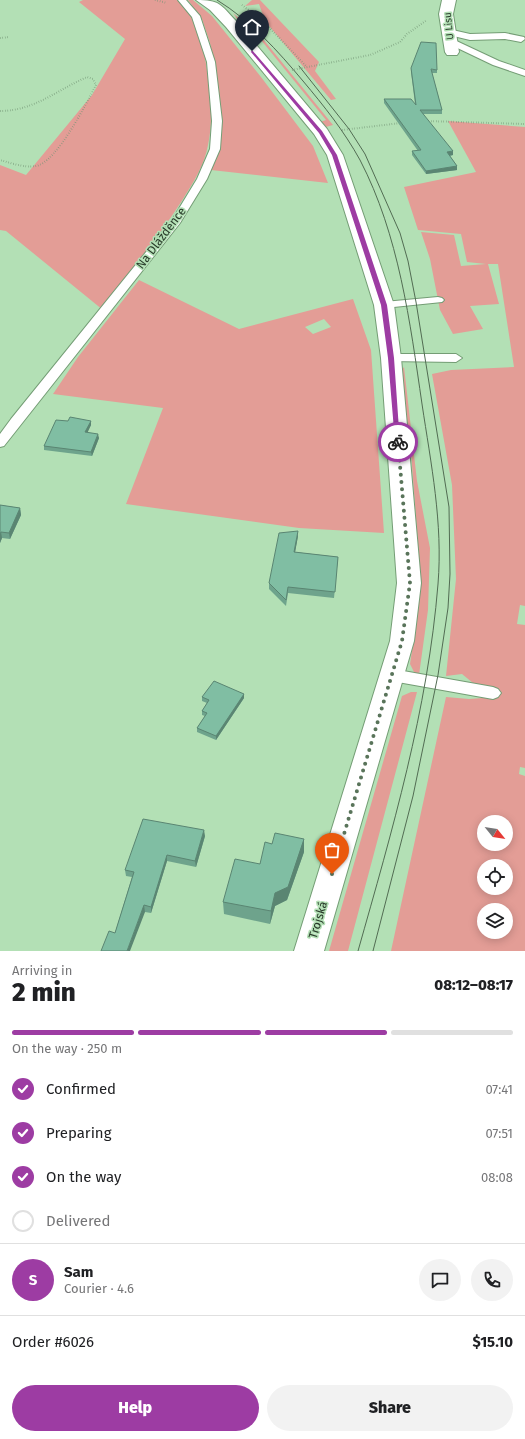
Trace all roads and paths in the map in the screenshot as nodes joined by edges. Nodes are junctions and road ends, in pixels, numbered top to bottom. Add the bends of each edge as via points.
1 (182, 0) edge
2 (449, 0) edge
3 (209, 3) edge
4 (236, 3) joint
5 (446, 14) junction
6 (9, 37) dead end
7 (0, 38) edge
8 (521, 39) dead end
9 (450, 42) junction
10 (525, 73) edge
11 (0, 111) edge
12 (420, 120) edge
13 (405, 122) edge
14 (525, 124) edge
15 (321, 132) junction
16 (0, 160) edge
17 (438, 300) dead end
18 (384, 305) junction
19 (391, 358) junction
20 (456, 358) dead end
21 (0, 443) edge
22 (392, 675) junction
23 (493, 693) dead end
24 (309, 951) edge

1 - 21 lane, Na Dlážděnce via 196,16 211,62 217,121 215,149 202,179 176,221
2 - 5 street, U Lisu
3 - 4 street
3 - 15 street, Trojská
4 - 5 path via 263,21 307,67 370,55 400,42 432,16
5 - 9 street, U Lisu
6 - 7 path
8 - 9 lane via 505,36 470,37
9 - 10 lane via 470,50 487,61
11 - 16 path via 23,109 87,77 96,85 80,115 53,154 42,164 29,166
12 - 14 path
13 - 15 path
15 - 18 street, Trojská via 335,155
17 - 18 lane
18 - 19 street, Trojská
19 - 20 lane
19 - 22 street, Trojská via 410,583 402,641
22 - 23 lane
22 - 24 street, Trojská

